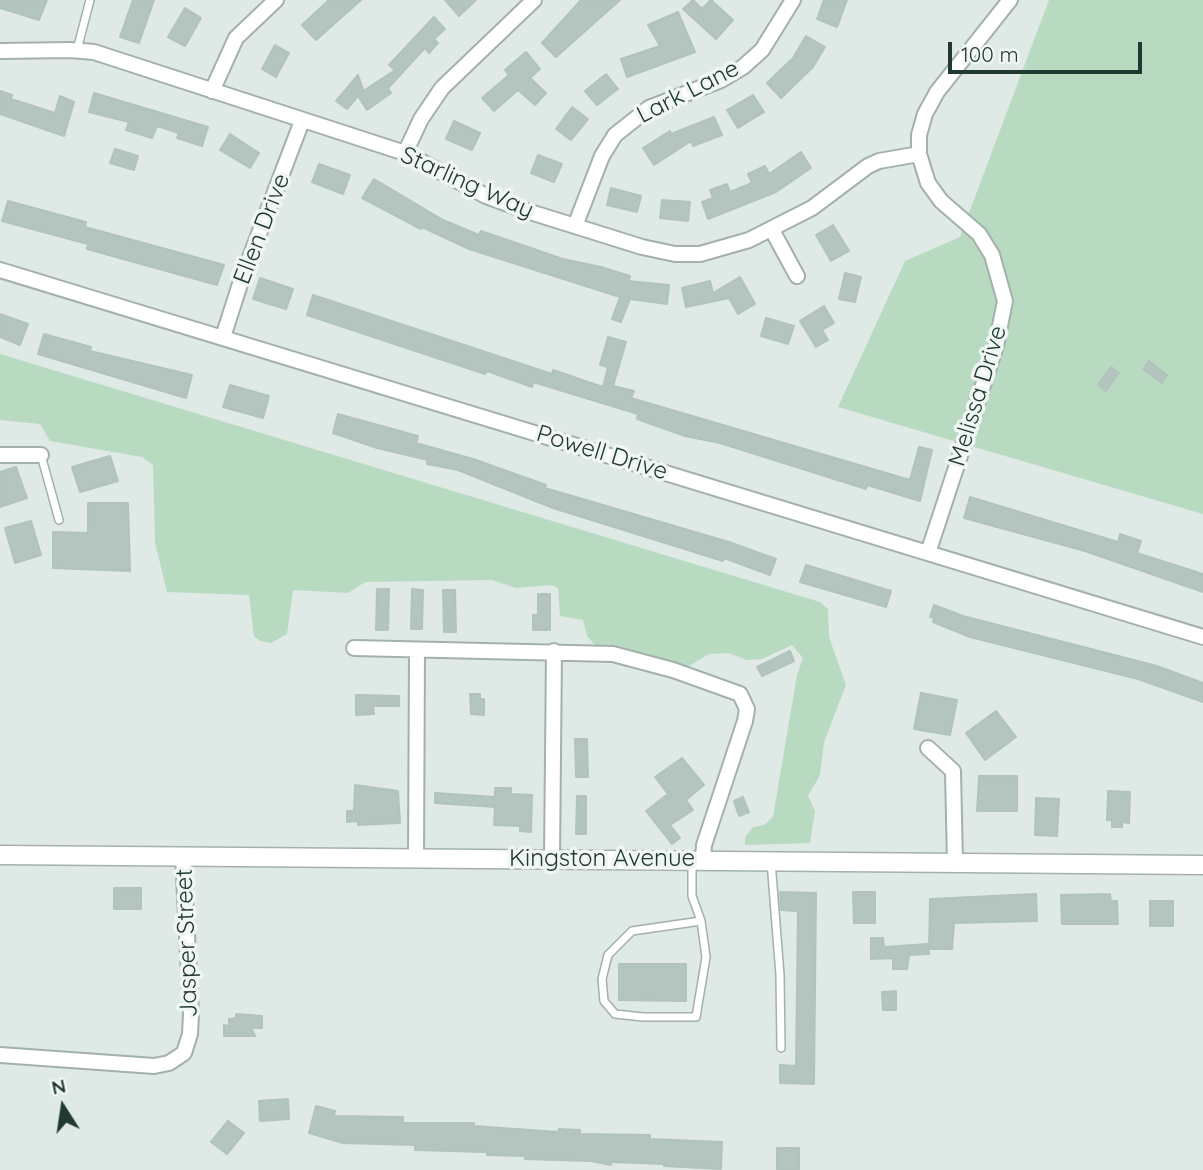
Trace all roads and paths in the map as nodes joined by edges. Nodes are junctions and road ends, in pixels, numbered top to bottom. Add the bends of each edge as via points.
1 (90, 0) edge
2 (276, 0) edge
3 (534, 0) edge
4 (793, 0) edge
5 (1010, 0) edge
6 (77, 50) junction
7 (0, 51) edge
8 (212, 91) junction
9 (303, 121) junction
10 (405, 153) junction
11 (919, 155) junction
12 (575, 226) junction
13 (772, 230) junction
14 (0, 270) edge
15 (797, 276) dead end
16 (223, 337) junction
17 (0, 455) edge
18 (41, 455) joint
19 (59, 520) dead end
20 (928, 553) junction
21 (1203, 637) edge
22 (354, 648) dead end
23 (417, 650) junction
24 (554, 651) junction
25 (928, 748) dead end
26 (0, 855) edge
27 (183, 856) junction
28 (416, 857) junction
29 (552, 859) junction
30 (698, 859) junction
31 (771, 860) junction
32 (955, 863) junction
33 (1203, 865) edge
34 (701, 921) junction
35 (781, 1048) dead end
36 (0, 1055) edge

1 - 6 lane
2 - 8 street via 236,38
3 - 10 street via 442,88
4 - 12 street, Lark Lane via 762,50 743,67 649,107 615,135 601,156
5 - 11 street, Melissa Drive via 937,92 922,125
6 - 7 street, Starling Way
6 - 8 street, Starling Way
8 - 9 street, Starling Way
9 - 10 street, Starling Way
9 - 16 street, Ellen Drive
10 - 12 street, Starling Way via 486,196
11 - 13 street, Starling Way via 868,166 812,208
11 - 20 street, Melissa Drive via 928,183 941,201 979,233 992,255 1005,301 996,346
12 - 13 street, Starling Way via 642,247 700,254
13 - 15 street
14 - 16 street, Powell Drive
16 - 20 street, Powell Drive
17 - 18 street
18 - 19 lane
20 - 21 street, Powell Drive
22 - 23 street
23 - 24 street
23 - 28 street
24 - 29 street
24 - 30 street via 613,654 727,689 745,700 744,722
25 - 32 street via 953,771
26 - 27 street, Kingston Avenue
27 - 28 street, Kingston Avenue
27 - 36 street, Jasper Street via 190,1034 184,1053 154,1066
28 - 29 street, Kingston Avenue
29 - 30 street, Kingston Avenue
30 - 31 street, Kingston Avenue
30 - 34 lane via 692,895
31 - 32 street, Kingston Avenue
31 - 35 lane
32 - 33 street, Kingston Avenue
34 - 34 lane via 706,957 696,1017 615,1014 604,1001 602,979 608,955 632,932

